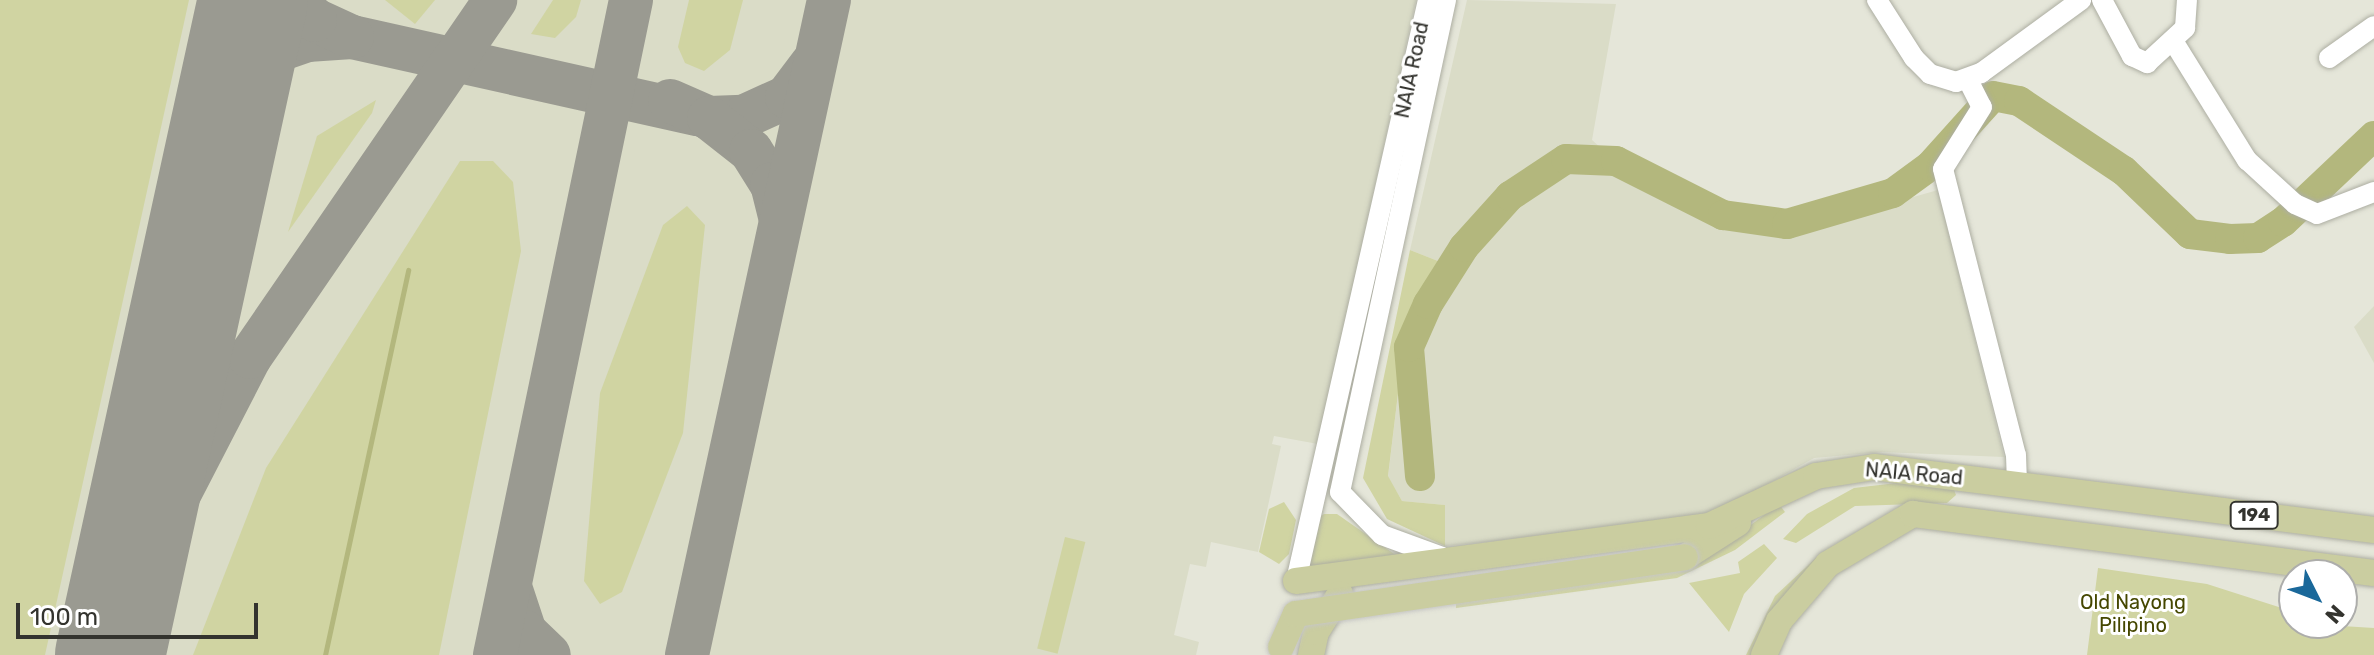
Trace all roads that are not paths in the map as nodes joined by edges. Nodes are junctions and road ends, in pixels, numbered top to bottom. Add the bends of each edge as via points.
1 (1428, 0) edge
2 (1446, 0) edge
3 (1877, 0) edge
4 (2081, 0) edge
5 (2102, 0) edge
6 (2187, 0) edge
7 (2374, 26) edge
8 (2175, 44) junction
9 (2329, 58) dead end
10 (1968, 80) junction
11 (2374, 192) edge
12 (1970, 479) junction
13 (2017, 486) junction
14 (1749, 512) junction
15 (1965, 521) junction
16 (2374, 530) edge
17 (1466, 560) junction
18 (1828, 564) junction
19 (2374, 573) edge
20 (1360, 576) junction
21 (1296, 581) junction
22 (1314, 643) edge
23 (1278, 655) edge
24 (1764, 655) edge
25 (1785, 655) edge

1 - 21 street, NAIA Road
2 - 17 street, NAIA Road via 1340,492 1382,535
3 - 10 street via 1930,74
4 - 10 street
5 - 8 street via 2139,61
6 - 8 street via 2185,28
7 - 9 street
8 - 11 street via 2247,160 2303,208 2334,211
10 - 13 street via 1982,103 1943,169 2016,455
12 - 13 main road, NAIA Road / 194
12 - 14 main road, NAIA Road / 194 via 1874,467 1816,476
12 - 15 main road
13 - 16 main road, NAIA Road / 194
14 - 17 main road, NAIA Road via 1664,535
14 - 23 main road, bridge via 1685,557 1296,614
15 - 18 main road, NAIA Road / 194 via 1913,514
15 - 19 main road, NAIA Road / 194
17 - 20 main road, NAIA Road
18 - 24 main road, NAIA Road via 1779,621
18 - 25 main road
20 - 21 main road, NAIA Road
20 - 22 main road
21 - 22 main road
21 - 23 main road

